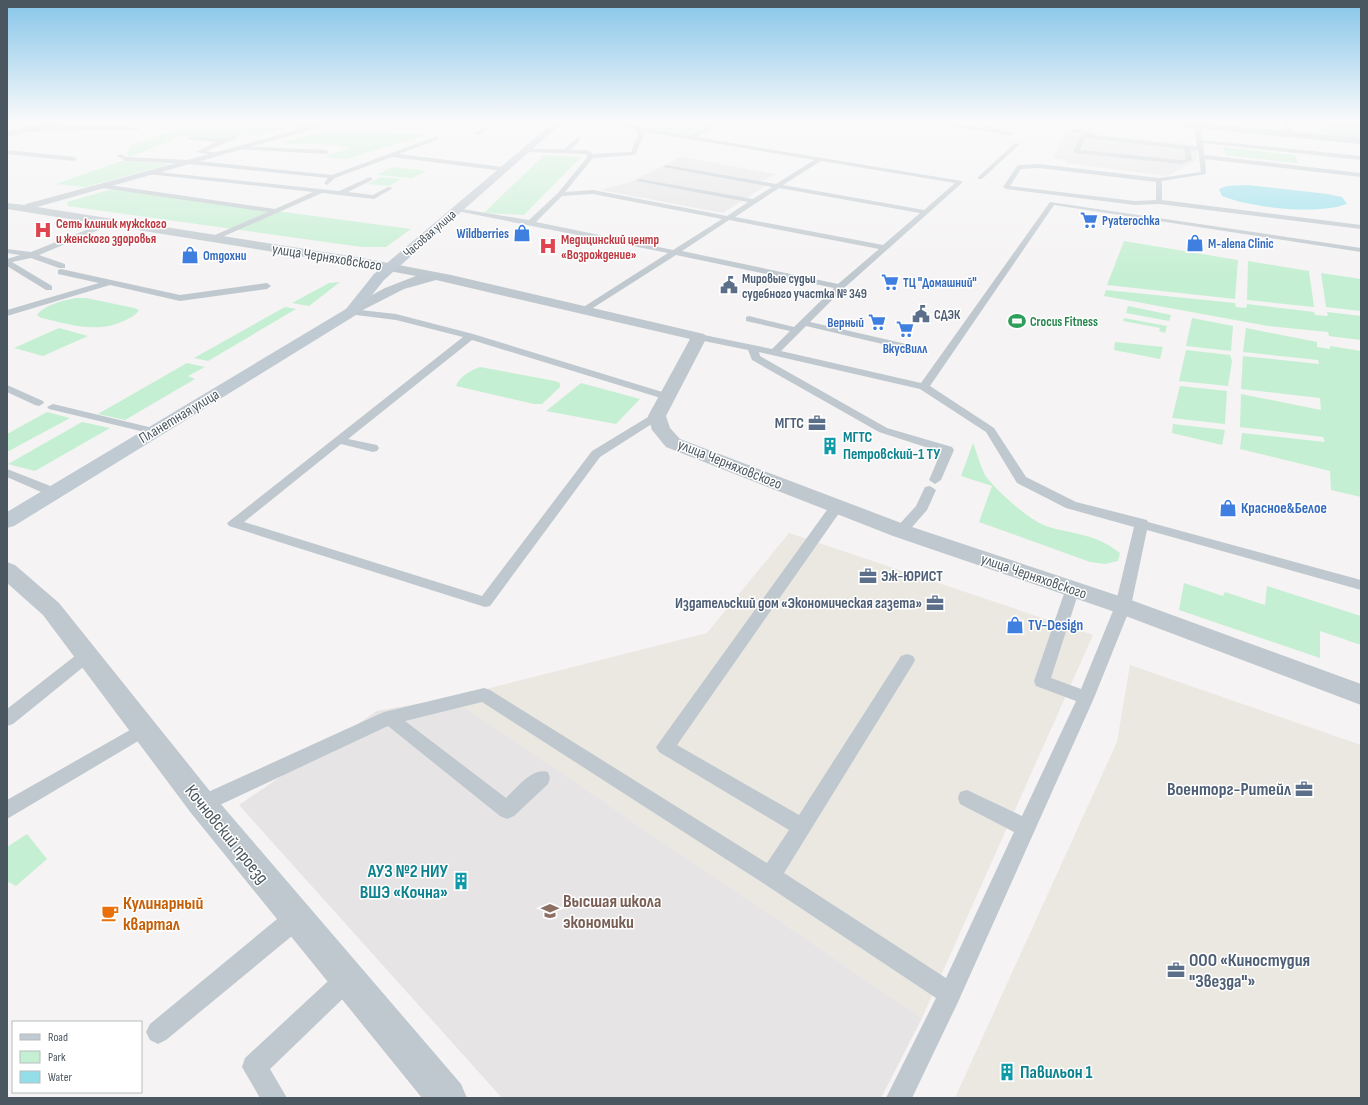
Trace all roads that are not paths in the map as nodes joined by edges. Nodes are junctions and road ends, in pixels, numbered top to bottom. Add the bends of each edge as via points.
1 (147, 174) edge
2 (154, 174) edge
3 (309, 174) edge
4 (340, 174) edge
5 (499, 174) edge
6 (577, 174) edge
7 (705, 174) edge
8 (797, 174) edge
9 (909, 174) edge
10 (985, 174) edge
11 (1014, 174) edge
12 (1104, 174) edge
13 (1200, 174) edge
14 (334, 176) junction
15 (980, 178) dead end
16 (370, 179) dead end
17 (1159, 180) junction
18 (640, 181) dead end
19 (102, 186) junction
20 (778, 186) junction
21 (390, 188) dead end
22 (321, 191) junction
23 (339, 193) junction
24 (560, 194) junction
25 (754, 201) junction
26 (1159, 202) junction
27 (7, 206) edge
28 (24, 208) junction
29 (456, 210) junction
30 (278, 212) junction
31 (926, 212) junction
32 (728, 218) junction
33 (114, 222) junction
34 (530, 223) junction
35 (1361, 227) edge
36 (213, 239) junction
37 (885, 248) junction
38 (7, 250) edge
39 (1361, 250) edge
40 (675, 253) junction
41 (32, 255) junction
42 (7, 262) edge
43 (390, 267) junction
44 (445, 278) junction
45 (110, 283) junction
46 (267, 286) dead end
47 (840, 287) junction
48 (49, 288) dead end
49 (585, 310) junction
50 (351, 312) junction
51 (7, 313) edge
52 (749, 319) dead end
53 (804, 323) junction
54 (796, 330) junction
55 (470, 336) junction
56 (699, 337) junction
57 (752, 348) junction
58 (912, 348) dead end
59 (774, 352) junction
60 (924, 387) junction
61 (7, 388) edge
62 (668, 397) junction
63 (39, 403) dead end
64 (53, 407) dead end
65 (657, 416) junction
66 (153, 431) junction
67 (339, 440) junction
68 (373, 448) dead end
69 (7, 473) edge
70 (53, 492) junction
71 (837, 506) junction
72 (7, 521) edge
73 (1142, 524) junction
74 (901, 531) junction
75 (7, 570) edge
76 (1361, 585) edge
77 (1073, 588) junction
78 (1124, 606) junction
79 (86, 656) junction
80 (907, 660) dead end
81 (1361, 695) edge
82 (1086, 698) junction
83 (390, 717) junction
84 (7, 720) edge
85 (144, 729) junction
86 (541, 778) dead end
87 (967, 798) dead end
88 (202, 804) junction
89 (7, 810) edge
90 (802, 827) junction
91 (1025, 828) junction
92 (770, 876) junction
93 (296, 918) junction
94 (347, 979) junction
95 (950, 994) junction
96 (158, 1032) dead end
97 (274, 1098) edge
98 (447, 1098) edge
99 (899, 1098) edge

1 - 19 street
2 - 22 lane
3 - 14 lane
4 - 14 lane
5 - 29 street, Часовая улица
6 - 24 lane
7 - 20 lane
8 - 20 lane
9 - 31 lane via 960,182
10 - 15 lane
11 - 26 lane via 1006,187 1136,203
12 - 17 lane
13 - 17 lane
14 - 22 lane
16 - 23 lane
17 - 26 lane
18 - 25 lane
19 - 28 street
19 - 30 lane
20 - 25 lane
20 - 31 lane
21 - 23 lane via 374,197
22 - 23 lane
22 - 30 lane
24 - 32 lane via 593,192
24 - 34 lane
25 - 32 lane
26 - 35 lane
27 - 28 street, улица Черняховского
28 - 33 street, улица Черняховского
29 - 34 lane
29 - 43 street, Часовая улица
30 - 36 lane
31 - 37 lane
32 - 37 lane
32 - 40 lane
33 - 36 street, улица Черняховского
33 - 41 lane
34 - 40 lane
36 - 43 street, улица Черняховского
37 - 47 lane
38 - 41 lane
39 - 60 lane via 1052,203
40 - 47 lane
40 - 49 lane
41 - 42 lane
41 - 45 lane via 62,269
42 - 48 lane
43 - 44 street, улица Черняховского
43 - 50 street, Планетная улица via 379,276
44 - 49 street, улица Черняховского
44 - 50 street, Планетная улица via 423,279 399,287
45 - 46 lane via 180,298
45 - 51 lane
47 - 53 lane
49 - 56 street, улица Черняховского
50 - 55 lane via 392,315
50 - 66 street, Планетная улица
52 - 54 lane
53 - 54 lane
53 - 58 lane
54 - 59 lane
55 - 62 lane
55 - 67 lane
56 - 57 lane
56 - 62 street
57 - 59 lane
57 - 74 lane via 756,358 883,430 948,450 922,507
59 - 60 lane
60 - 73 lane via 990,430 1021,480 1071,505
61 - 63 lane
62 - 65 street
64 - 66 lane
65 - 67 lane via 596,454 485,602 234,523
65 - 71 street, улица Черняховского via 661,430 673,443
66 - 70 street, Планетная улица
67 - 68 lane
69 - 70 lane
70 - 72 street, Планетная улица
71 - 74 street, улица Черняховского
71 - 90 lane via 665,747
73 - 76 lane
73 - 78 lane
74 - 77 street, улица Черняховского
75 - 79 street, Кочновский проезд via 51,609
77 - 78 street, улица Черняховского
77 - 82 lane via 1042,681
78 - 81 street, улица Черняховского
78 - 82 lane
79 - 84 lane
79 - 85 street, Кочновский проезд
80 - 90 lane
82 - 91 lane
83 - 86 lane via 507,810
83 - 88 lane
83 - 92 lane via 484,695
85 - 88 street, Кочновский проезд
85 - 89 lane
87 - 91 lane
88 - 93 street, Кочновский проезд
90 - 92 lane
91 - 95 lane
92 - 95 lane
93 - 94 street, Кочновский проезд
93 - 96 lane
94 - 97 lane via 254,1067
94 - 98 street, Кочновский проезд
95 - 99 lane

